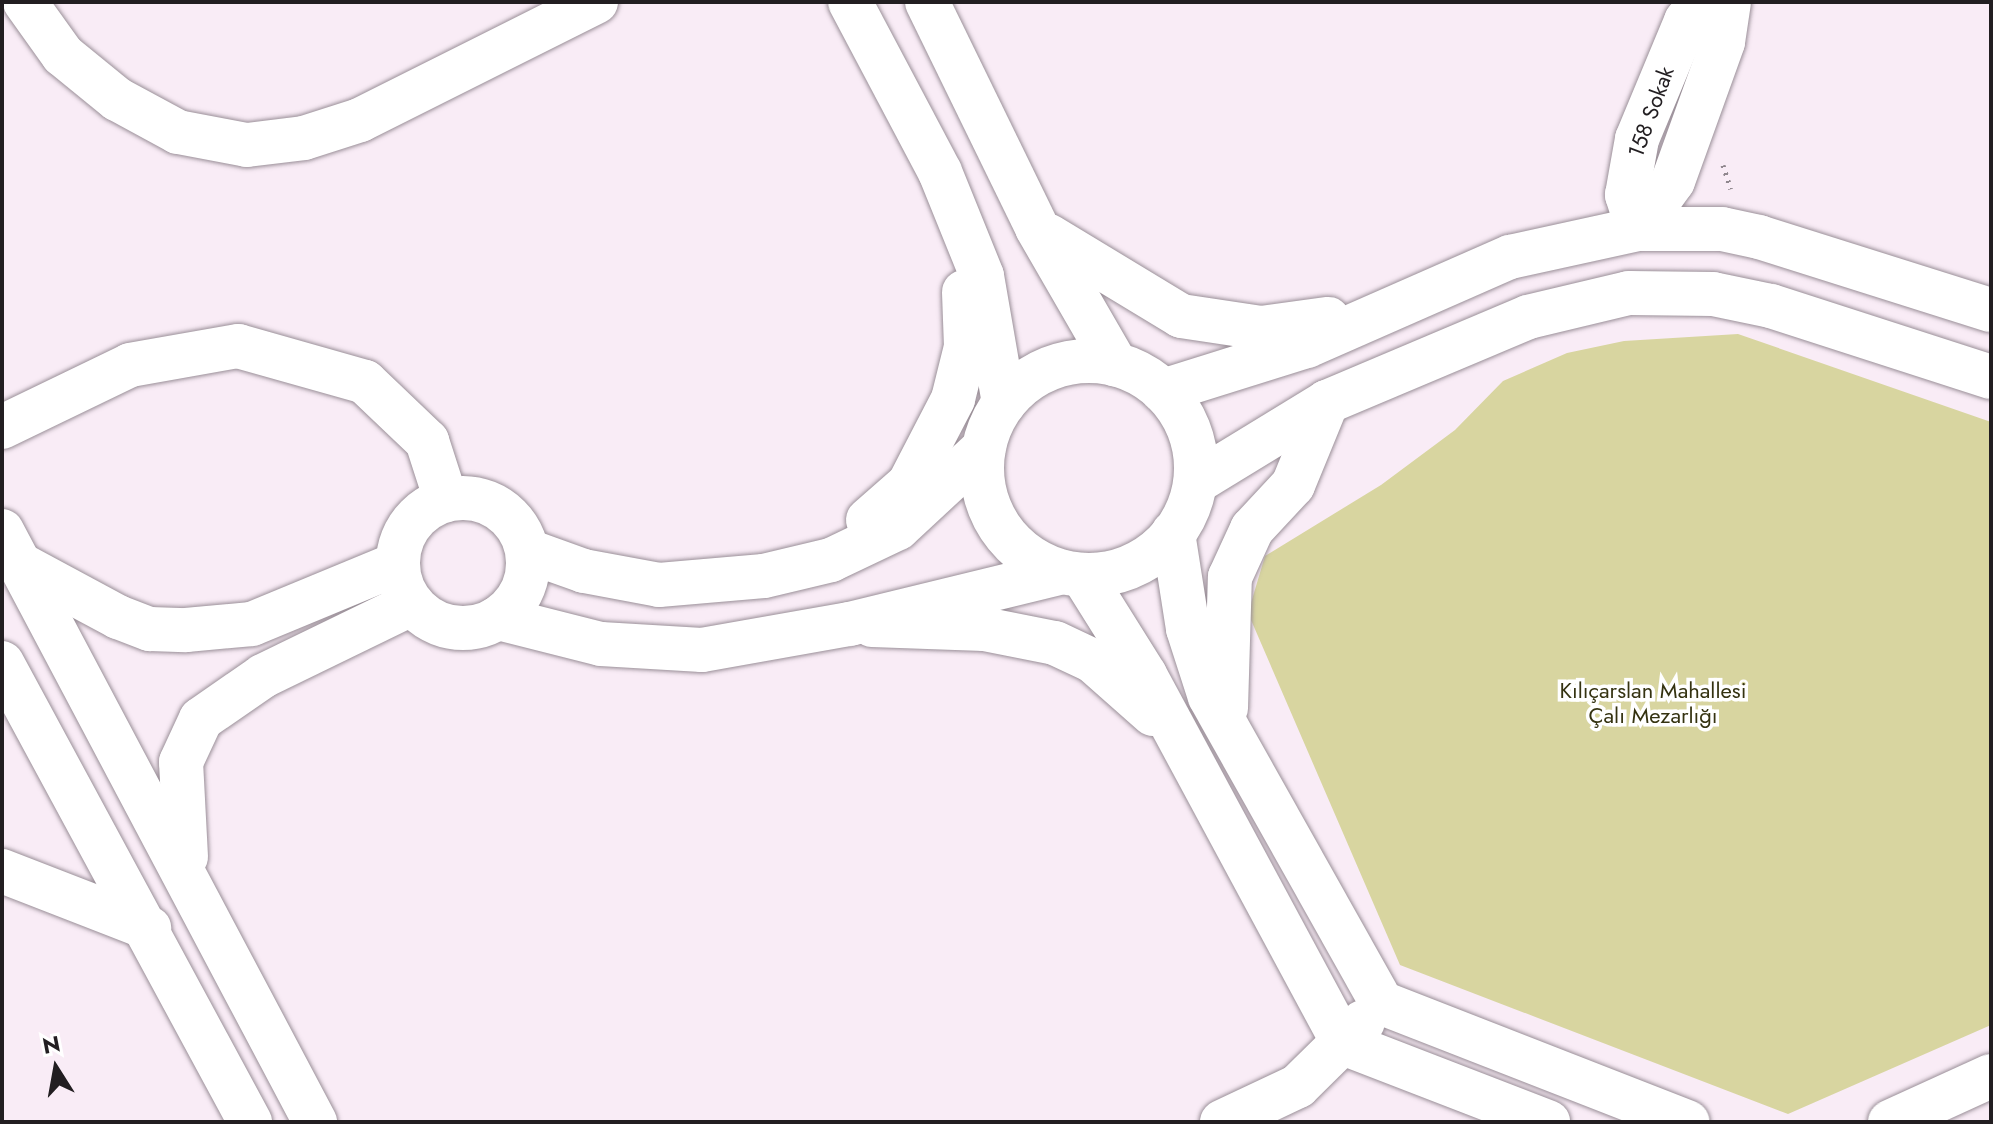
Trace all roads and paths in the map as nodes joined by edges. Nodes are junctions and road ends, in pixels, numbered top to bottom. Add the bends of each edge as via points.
1 (25, 2) edge
2 (596, 2) edge
3 (850, 2) edge
4 (927, 2) edge
5 (1702, 2) edge
6 (1729, 2) edge
7 (961, 225) junction
8 (1037, 228) junction
9 (1638, 229) junction
10 (1629, 293) junction
11 (1991, 310) edge
12 (1369, 313) junction
13 (1116, 365) junction
14 (1991, 377) edge
15 (1163, 391) junction
16 (1327, 402) junction
17 (1004, 403) junction
18 (2, 427) edge
19 (984, 448) junction
20 (1196, 482) junction
21 (446, 500) junction
22 (1173, 533) junction
23 (12, 549) edge
24 (528, 551) junction
25 (831, 560) junction
26 (1073, 574) junction
27 (404, 584) junction
28 (498, 618) junction
29 (850, 624) junction
30 (2, 663) edge
31 (1227, 734) junction
32 (1185, 750) junction
33 (186, 867) junction
34 (2, 871) edge
35 (149, 928) junction
36 (1382, 1003) junction
37 (1343, 1043) junction
38 (1991, 1076) edge
39 (250, 1122) edge
40 (315, 1122) edge
41 (1222, 1122) edge
42 (1548, 1122) edge
43 (1688, 1122) edge
44 (1890, 1122) edge

1 - 2 main road via 63,55 117,99 178,132 247,145 304,138 360,120
3 - 7 main road
4 - 8 main road
5 - 9 main road, 158 Sokak via 1686,21 1637,139 1627,195
6 - 9 main road via 1723,42 1673,181
7 - 17 main road via 982,276
7 - 25 main road via 966,347 953,399 909,484
8 - 12 main road via 1143,299 1200,322 1261,328
8 - 13 main road
9 - 10 main road
9 - 11 main road via 1722,229 1759,237
9 - 12 main road via 1551,243
10 - 14 main road via 1713,294 1771,306
10 - 16 main road via 1528,317
12 - 15 main road via 1307,346
13 - 15 main road
13 - 17 main road via 1056,366
15 - 20 main road via 1195,446
16 - 20 main road
16 - 31 main road via 1293,485 1252,529 1230,577
17 - 19 main road
18 - 21 main road via 130,365 238,346 365,382 427,441
19 - 25 main road via 924,509
19 - 26 main road via 988,506 1006,536
20 - 22 main road
21 - 24 main road via 477,500 506,514
21 - 27 main road via 411,524
22 - 26 main road via 1134,565
22 - 31 main road via 1188,629
23 - 27 main road via 118,617 150,629 252,624
23 - 33 main road
24 - 25 main road via 659,585 764,576
24 - 28 main road via 522,593
26 - 29 main road
26 - 32 main road
27 - 28 main road via 448,627 469,629
27 - 33 main road via 201,719 181,762
28 - 29 main road via 657,651
29 - 32 main road via 984,629 1055,643 1133,692
30 - 35 main road
31 - 36 main road
32 - 37 main road
33 - 40 main road
34 - 35 main road
35 - 39 main road
36 - 37 main road
36 - 43 main road
37 - 41 main road via 1298,1086
37 - 42 main road
38 - 44 main road

